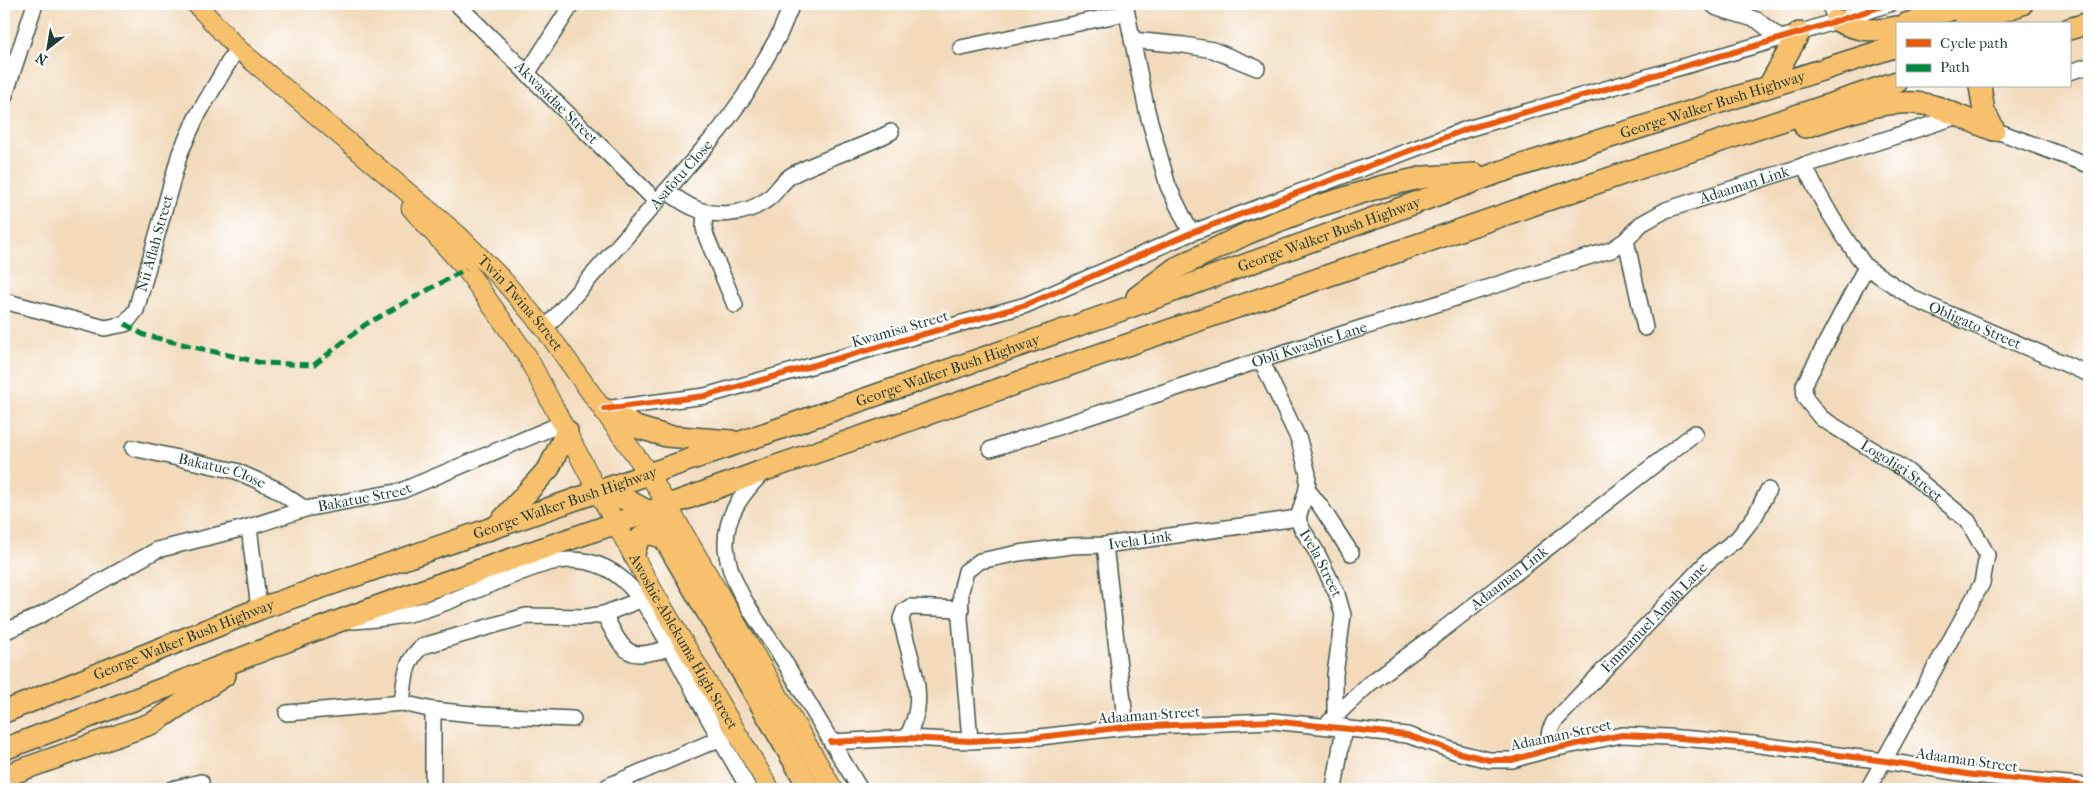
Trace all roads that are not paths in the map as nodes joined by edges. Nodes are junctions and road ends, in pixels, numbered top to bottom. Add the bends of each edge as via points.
1 (35, 4) edge
2 (196, 4) edge
3 (457, 4) edge
4 (572, 4) edge
5 (792, 4) edge
6 (1712, 4) edge
7 (1889, 4) edge
8 (1969, 4) edge
9 (2022, 4) edge
10 (1126, 8) edge
11 (1833, 12) edge
12 (1912, 22) edge
13 (1971, 22) edge
14 (2089, 22) edge
15 (1896, 27) edge
16 (2070, 29) edge
17 (1790, 35) junction
18 (1132, 40) junction
19 (1896, 46) edge
20 (237, 48) junction
21 (961, 48) dead end
22 (2089, 66) edge
23 (1257, 68) dead end
24 (2070, 72) edge
25 (527, 74) junction
26 (1896, 82) edge
27 (1769, 86) junction
28 (1980, 88) edge
29 (4, 98) edge
30 (1958, 116) junction
31 (1994, 130) junction
32 (890, 132) dead end
33 (365, 158) junction
34 (1804, 165) junction
35 (2089, 165) edge
36 (1500, 172) junction
37 (1628, 172) junction
38 (661, 197) junction
39 (705, 212) junction
40 (1192, 233) junction
41 (1626, 240) junction
42 (1866, 267) junction
43 (4, 301) edge
44 (735, 305) dead end
45 (1116, 312) junction
46 (1645, 328) dead end
47 (545, 329) junction
48 (1261, 360) junction
49 (2089, 374) edge
50 (604, 409) junction
51 (565, 427) junction
52 (1696, 432) dead end
53 (741, 442) junction
54 (133, 448) dead end
55 (991, 449) dead end
56 (765, 470) junction
57 (649, 474) junction
58 (1307, 489) junction
59 (1768, 490) dead end
60 (598, 492) junction
61 (306, 509) junction
62 (659, 509) junction
63 (1298, 518) junction
64 (616, 524) junction
65 (249, 527) junction
66 (494, 528) junction
67 (665, 539) junction
68 (1104, 545) junction
69 (1351, 553) dead end
70 (634, 555) junction
71 (640, 600) junction
72 (259, 609) junction
73 (961, 609) junction
74 (604, 614) junction
75 (339, 621) junction
76 (4, 632) edge
77 (671, 648) junction
78 (252, 655) junction
79 (402, 703) junction
80 (432, 710) junction
81 (4, 712) edge
82 (288, 713) dead end
83 (573, 720) dead end
84 (1335, 723) junction
85 (1126, 727) junction
86 (728, 735) junction
87 (907, 738) junction
88 (970, 741) junction
89 (831, 742) junction
90 (4, 749) edge
91 (1547, 750) junction
92 (1885, 761) junction
93 (1973, 775) junction
94 (4, 776) edge
95 (201, 782) dead end
96 (608, 786) dead end
97 (2089, 786) edge
98 (172, 789) edge
99 (433, 789) edge
100 (749, 789) edge
101 (770, 789) edge
102 (810, 789) edge
103 (833, 789) edge
104 (860, 789) edge
105 (1334, 789) edge
106 (1868, 789) edge
107 (1980, 789) edge

1 - 29 street
2 - 20 main road, Twin Twina Street
3 - 25 street, Akwasidae Street
4 - 25 street
5 - 38 street, Asafotu Close via 780,35 745,95 719,131
6 - 17 street
7 - 11 street, Kwamisa Street
8 - 12 highway
9 - 13 highway
10 - 18 street
10 - 21 street
11 - 15 highway via 1860,30 1880,31
11 - 17 street, Kwamisa Street
14 - 16 highway
17 - 27 highway
17 - 40 street, Kwamisa Street via 1467,129
18 - 23 street via 1213,50
18 - 40 street via 1168,186
19 - 27 highway, George Walker Bush Highway
20 - 33 main road, Twin Twina Street
20 - 43 street, Nii Aflah Street via 196,118 180,154 136,310 125,324 105,328
22 - 24 street
25 - 38 street, Akwasidae Street
26 - 37 highway
27 - 36 highway, George Walker Bush Highway
28 - 31 highway via 1984,111
30 - 31 highway
30 - 34 street, Adaaman Link
30 - 37 highway via 1935,107 1902,103 1873,106 1680,167
31 - 35 street
32 - 39 street via 790,176 757,206 740,212
33 - 47 main road, Twin Twina Street via 458,235 502,278
33 - 51 main road, Twin Twina Street via 466,269 527,356
34 - 41 street, Adaaman Link via 1666,210 1642,224
34 - 42 street via 1821,203
36 - 45 highway, George Walker Bush Highway
36 - 45 highway via 1425,177 1312,208 1176,268
37 - 56 highway
38 - 39 street, Akwasidae Street
38 - 47 street, Asafotu Close
39 - 44 street via 706,236
40 - 50 street, Kwamisa Street via 1026,305 705,396
41 - 46 street
41 - 48 street, Obli Kwashie Lane via 1611,250
42 - 49 street, Obligato Street via 1916,300
42 - 92 street, Logoligi Street via 1804,385 1805,398 1822,418 1907,471 1968,521 1987,555 1982,583
45 - 53 highway, George Walker Bush Highway
47 - 50 main road, Twin Twina Street
48 - 55 street, Obli Kwashie Lane
48 - 58 street, Ivela Street via 1299,440 1308,474
50 - 53 highway via 636,427 666,436
50 - 57 main road, Twin Twina Street
51 - 60 main road, Twin Twina Street
51 - 61 street, Bakatue Street via 401,491
51 - 66 highway via 549,468
52 - 84 street, Adaaman Link via 1369,684
53 - 57 highway, George Walker Bush Highway
54 - 61 street, Bakatue Close via 236,471 274,488
56 - 62 highway
56 - 89 street via 737,502 728,524 726,546 730,569
57 - 60 highway, George Walker Bush Highway
57 - 62 main road, Twin Twina Street
58 - 63 street, Ivela Street
58 - 69 street
59 - 91 street, Emmanuel Amah Lane via 1755,516 1737,539 1707,562 1554,722
60 - 62 highway
60 - 64 main road, Awoshie-Ablekuma High Street
60 - 66 highway, George Walker Bush Highway
61 - 65 street, Bakatue Street
62 - 64 highway
62 - 67 highway
62 - 103 main road
63 - 68 street, Ivela Link
63 - 84 street, Ivela Street via 1337,594 1343,615 1335,675
64 - 70 main road, Awoshie-Ablekuma High Street
64 - 75 highway
65 - 72 street
65 - 76 street, Bakatue Street via 157,550 56,607
66 - 72 highway, George Walker Bush Highway
67 - 70 highway via 657,535 642,536 636,543
67 - 102 highway
68 - 73 street via 1062,547 980,561 966,571
68 - 85 street, Ivela Link
70 - 86 main road, Awoshie-Ablekuma High Street
71 - 74 street
71 - 75 street, Awoshie-Ablekuma High Street via 622,579 606,568 580,560 549,563 422,611 381,619
71 - 77 street, Awoshie-Ablekuma High Street
72 - 81 highway, George Walker Bush Highway
73 - 87 street via 910,607 901,619 918,699
73 - 88 street
74 - 77 street via 623,647 630,652 638,654
74 - 79 street via 586,618 526,616 423,646 408,662
75 - 78 highway
77 - 86 street, Awoshie-Ablekuma High Street
78 - 90 highway
78 - 94 highway via 153,723
79 - 80 street
79 - 82 street
80 - 83 street
80 - 99 street
84 - 85 street, Adaaman Street via 1272,721
84 - 91 street, Adaaman Street via 1407,734 1460,754 1489,760 1512,760
84 - 105 street, Ivela Street
85 - 88 street, Adaaman Street
86 - 96 street
86 - 100 street, Awoshie-Ablekuma High Street
86 - 101 main road, Awoshie-Ablekuma High Street
87 - 88 street, Adaaman Street
87 - 89 street, Adaaman Street
89 - 104 street
91 - 92 street, Adaaman Street via 1622,735 1668,736
92 - 93 street, Adaaman Street
92 - 106 street, Logoligi Street
93 - 97 street, Adaaman Street
93 - 107 street
95 - 98 street

